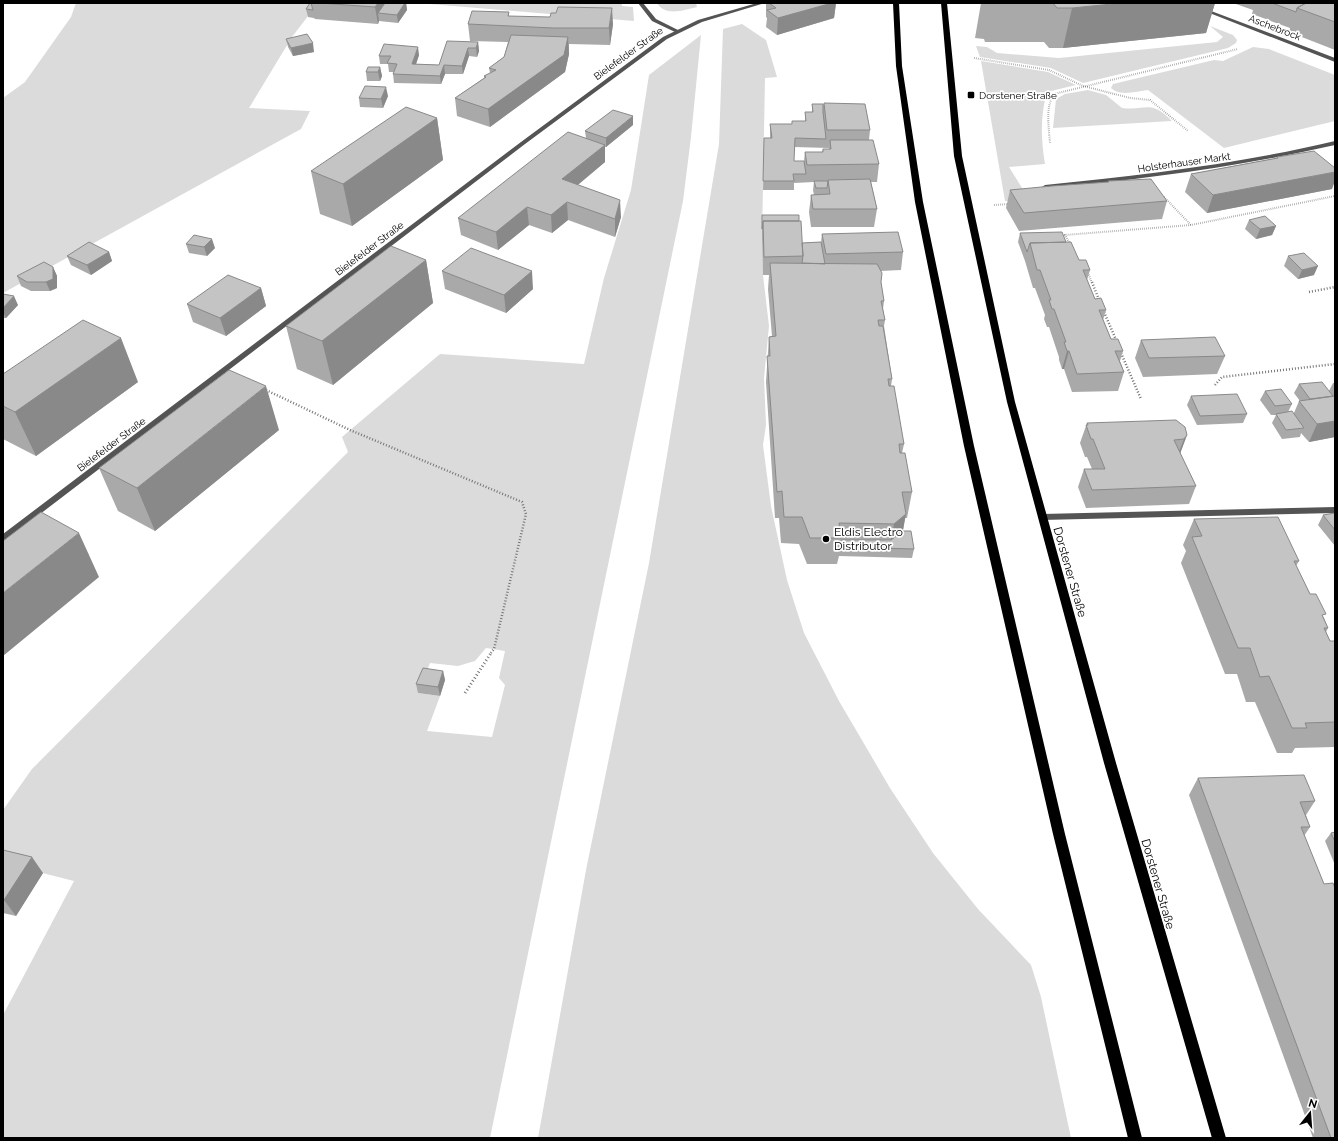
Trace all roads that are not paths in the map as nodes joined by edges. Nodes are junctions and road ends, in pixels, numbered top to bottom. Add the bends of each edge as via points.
1 (640, 3) edge
2 (763, 3) edge
3 (896, 3) edge
4 (944, 3) edge
5 (1186, 3) edge
6 (677, 31) junction
7 (1335, 60) edge
8 (1335, 143) edge
9 (1041, 187) edge
10 (1335, 510) edge
11 (1042, 517) junction
12 (3, 538) edge
13 (1135, 1138) edge
14 (1219, 1138) edge

1 - 6 street via 654,20
2 - 6 street, Bielefelder Straße via 700,21
3 - 13 main road via 899,66 919,202 969,446 1059,834
4 - 11 main road, Dorstener Straße via 958,156 1011,402
5 - 7 street, Aschebrock
6 - 12 street, Bielefelder Straße via 523,143
8 - 9 street, Holsterhauser Markt via 1227,165
10 - 11 street
11 - 14 main road, Dorstener Straße via 1110,763

